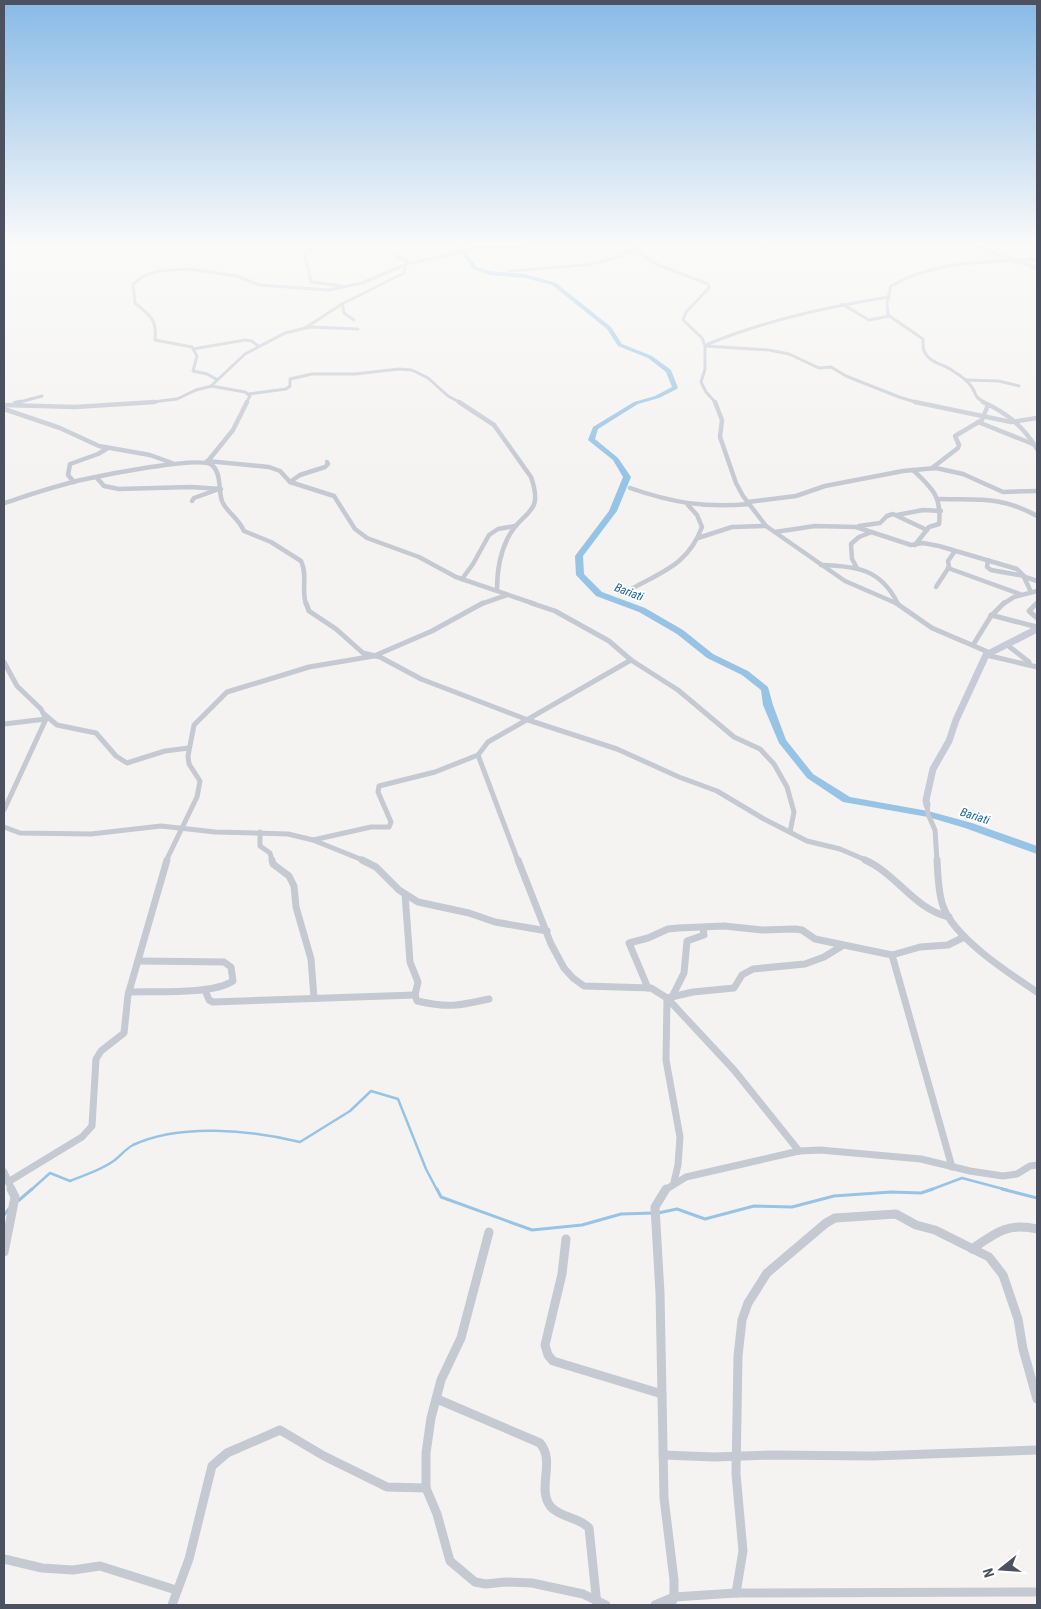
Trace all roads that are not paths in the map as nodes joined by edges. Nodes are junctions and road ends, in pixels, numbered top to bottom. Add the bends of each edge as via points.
1 (154, 320) edge
2 (317, 320) edge
3 (683, 320) edge
4 (777, 320) edge
5 (896, 320) edge
6 (305, 328) junction
7 (358, 329) dead end
8 (258, 346) junction
9 (706, 346) junction
10 (193, 349) junction
11 (216, 379) junction
12 (965, 380) junction
13 (212, 386) junction
14 (1019, 386) dead end
15 (249, 394) junction
16 (42, 396) dead end
17 (4, 405) edge
18 (11, 405) junction
19 (988, 405) junction
20 (4, 409) edge
21 (985, 415) junction
22 (1037, 418) edge
23 (1014, 420) junction
24 (978, 422) junction
25 (1033, 444) junction
26 (108, 448) junction
27 (1037, 449) edge
28 (208, 461) junction
29 (327, 462) dead end
30 (173, 463) junction
31 (930, 468) junction
32 (913, 470) junction
33 (97, 478) junction
34 (74, 482) junction
35 (290, 482) junction
36 (630, 488) dead end
37 (220, 489) junction
38 (1037, 491) edge
39 (940, 499) junction
40 (192, 501) dead end
41 (4, 503) edge
42 (749, 503) junction
43 (688, 505) junction
44 (941, 511) junction
45 (896, 515) junction
46 (1037, 516) edge
47 (515, 526) junction
48 (766, 526) junction
49 (856, 527) junction
50 (927, 530) junction
51 (775, 532) junction
52 (872, 532) junction
53 (698, 538) junction
54 (916, 545) junction
55 (954, 551) junction
56 (988, 560) junction
57 (821, 565) junction
58 (857, 568) junction
59 (948, 568) junction
60 (1024, 577) junction
61 (462, 579) junction
62 (1037, 580) edge
63 (936, 587) dead end
64 (633, 588) dead end
65 (497, 590) junction
66 (1034, 592) edge
67 (1020, 594) junction
68 (507, 595) junction
69 (1037, 599) edge
70 (1037, 603) edge
71 (898, 604) junction
72 (991, 615) junction
73 (1037, 618) edge
74 (1036, 630) edge
75 (1006, 644) junction
76 (973, 645) junction
77 (987, 654) junction
78 (374, 656) junction
79 (631, 660) junction
80 (4, 662) edge
81 (1036, 666) edge
82 (45, 716) junction
83 (528, 720) junction
84 (4, 724) edge
85 (189, 748) junction
86 (478, 755) junction
87 (927, 805) joint
88 (4, 810) edge
89 (4, 827) edge
90 (182, 829) junction
91 (260, 832) junction
92 (790, 832) junction
93 (313, 840) junction
94 (405, 894) junction
95 (949, 917) junction
96 (703, 928) junction
97 (547, 931) junction
98 (964, 937) junction
99 (842, 946) junction
100 (892, 955) junction
101 (138, 961) junction
102 (648, 988) junction
103 (205, 990) junction
104 (129, 992) junction
105 (1037, 992) edge
106 (415, 995) junction
107 (314, 998) junction
108 (670, 998) junction
109 (490, 999) dead end
110 (800, 1151) junction
111 (1037, 1164) edge
112 (952, 1167) junction
113 (4, 1172) edge
114 (8, 1182) junction
115 (674, 1182) junction
116 (1037, 1229) edge
117 (489, 1232) dead end
118 (566, 1239) dead end
119 (972, 1248) junction
120 (4, 1252) edge
121 (662, 1394) junction
122 (436, 1399) junction
123 (1037, 1399) edge
124 (1037, 1450) edge
125 (663, 1455) junction
126 (737, 1456) junction
127 (426, 1488) junction
128 (4, 1559) edge
129 (176, 1590) junction
130 (736, 1592) junction
131 (1037, 1592) edge
132 (673, 1601) edge
133 (596, 1602) edge
134 (172, 1605) edge
135 (606, 1605) edge
136 (654, 1605) edge

1 - 10 street via 155,340
2 - 6 street
3 - 9 street
4 - 9 street
5 - 12 street via 923,339 924,351 935,363 951,369
6 - 7 street
6 - 8 street
8 - 10 street via 245,340
8 - 11 street
9 - 21 street via 777,351 819,368 831,367 907,399
9 - 42 street via 701,382 717,404 722,420 720,437 727,460
10 - 11 street via 198,358 193,371
11 - 13 street
12 - 14 street via 999,381
12 - 19 street via 978,399
13 - 15 street
13 - 18 street via 177,399 134,404 75,407
15 - 28 street via 240,418
15 - 47 street via 286,389 293,377 312,374 366,374 405,369 422,374 448,396 494,425 531,477 534,487 532,509
16 - 18 street
17 - 18 street
19 - 21 street
19 - 23 street
20 - 26 street
21 - 23 street
21 - 24 street
22 - 23 street
23 - 25 street
24 - 25 street
24 - 31 street via 955,436 958,448
25 - 27 street
26 - 30 street via 150,455
26 - 34 street via 70,464 68,475
28 - 30 street
28 - 35 street via 269,467 280,471
28 - 37 street via 214,467
29 - 35 street via 325,467
30 - 33 street
31 - 32 street
31 - 38 street via 954,471 1003,492
32 - 39 street
32 - 42 street
33 - 34 street
33 - 37 street via 104,486 119,489
34 - 41 street
35 - 61 street via 334,496 359,534 424,559
36 - 43 street via 665,501
37 - 40 street
37 - 78 street via 222,501 240,521 244,531 291,552 301,561 305,574 304,598 312,613 363,653
39 - 44 street
39 - 46 street via 997,500 1018,505
42 - 43 street via 714,508
42 - 48 street
43 - 53 street via 701,522
44 - 45 street via 923,510
44 - 50 street via 938,525
45 - 49 street
45 - 50 street
47 - 61 street via 497,529 487,535 475,562
47 - 65 street via 501,559
48 - 51 street
48 - 53 street via 732,527
49 - 51 street via 809,527
49 - 52 street
50 - 54 street
51 - 57 street
52 - 54 street
52 - 58 street via 851,544 852,559
53 - 64 street via 683,560
54 - 55 street
55 - 56 street
55 - 59 street
56 - 60 street via 1020,570
56 - 60 street via 987,567 991,570
57 - 58 street
57 - 71 street via 846,582
58 - 71 street via 884,581
59 - 63 street
59 - 67 street
60 - 62 street
60 - 66 street
61 - 65 street
65 - 68 street
66 - 67 street
66 - 69 street
67 - 72 street via 1001,604
68 - 78 street via 488,600 432,631
68 - 79 street via 568,618 609,641
70 - 73 street via 1029,611
71 - 76 street via 932,628
72 - 74 street
72 - 76 street
74 - 75 street
75 - 77 street
75 - 81 street via 1018,656
76 - 77 street
77 - 81 street
77 - 87 street via 949,741 933,769
78 - 83 street via 421,679
78 - 85 street via 309,667 227,692 194,725
79 - 83 street
79 - 92 street via 678,690 734,737 760,749 774,764 787,787 794,812
80 - 82 street via 21,690
82 - 84 street
82 - 85 street via 57,725 96,733 116,756 127,763 165,751
82 - 88 street
83 - 86 street via 488,742
83 - 92 street via 617,748 717,791
85 - 90 street via 190,764 200,784
86 - 93 street via 435,772 379,786 378,792 391,822 388,828 372,827
86 - 97 street
87 - 95 street via 935,830 943,907
89 - 90 street via 35,834 91,834 150,826
90 - 91 street
90 - 101 street via 166,862
91 - 93 street
91 - 107 street via 260,846 270,853 273,864 289,876 294,886 296,906 311,959
92 - 95 street via 807,841 861,857 887,872 926,908
93 - 94 street via 376,867
94 - 97 street via 418,902 495,922
94 - 106 street via 410,962 418,982
95 - 98 street
96 - 99 street via 799,929 815,939
96 - 102 street via 668,929 631,941 629,945
96 - 108 street via 704,935 687,941 684,974
97 - 102 street via 561,963 579,984
98 - 100 street via 948,945 920,947
98 - 105 street via 988,959
99 - 100 street
99 - 108 street via 834,953 811,962 756,968 740,977 734,988
100 - 112 street
101 - 103 street via 228,963 233,981 230,985
101 - 104 street
102 - 108 street
103 - 104 street
103 - 107 street via 213,1002
104 - 114 street via 125,1031 97,1056 92,1126 82,1137
106 - 107 street
106 - 109 street via 418,1002 442,1007
108 - 110 street
108 - 115 street via 667,1068 682,1145
110 - 112 street via 921,1159
110 - 115 street
111 - 112 street via 1017,1174 1003,1176
113 - 114 street
114 - 120 street via 15,1204
115 - 121 street via 658,1197 655,1207
116 - 119 street via 1012,1226 995,1232
117 - 122 street via 461,1338 441,1380
118 - 121 street via 562,1274 547,1332 545,1345 548,1355 553,1361
119 - 123 street via 990,1257 1003,1275 1018,1319
119 - 126 street via 896,1214 835,1218 779,1262 756,1288 748,1303 739,1337
121 - 125 street
122 - 127 street via 428,1436
122 - 133 street via 540,1442 544,1447 548,1458 545,1484 548,1504 553,1510 585,1522 590,1528
124 - 126 street via 873,1456
125 - 126 street
125 - 132 street
126 - 130 street via 743,1551
127 - 129 street via 387,1487 324,1456 284,1431 276,1431 227,1453 212,1466 189,1559
127 - 133 street via 450,1561 475,1582 532,1583 582,1594
128 - 129 street via 42,1568 73,1570 100,1566
129 - 134 street
130 - 131 street
130 - 132 street
132 - 136 street
133 - 135 street

